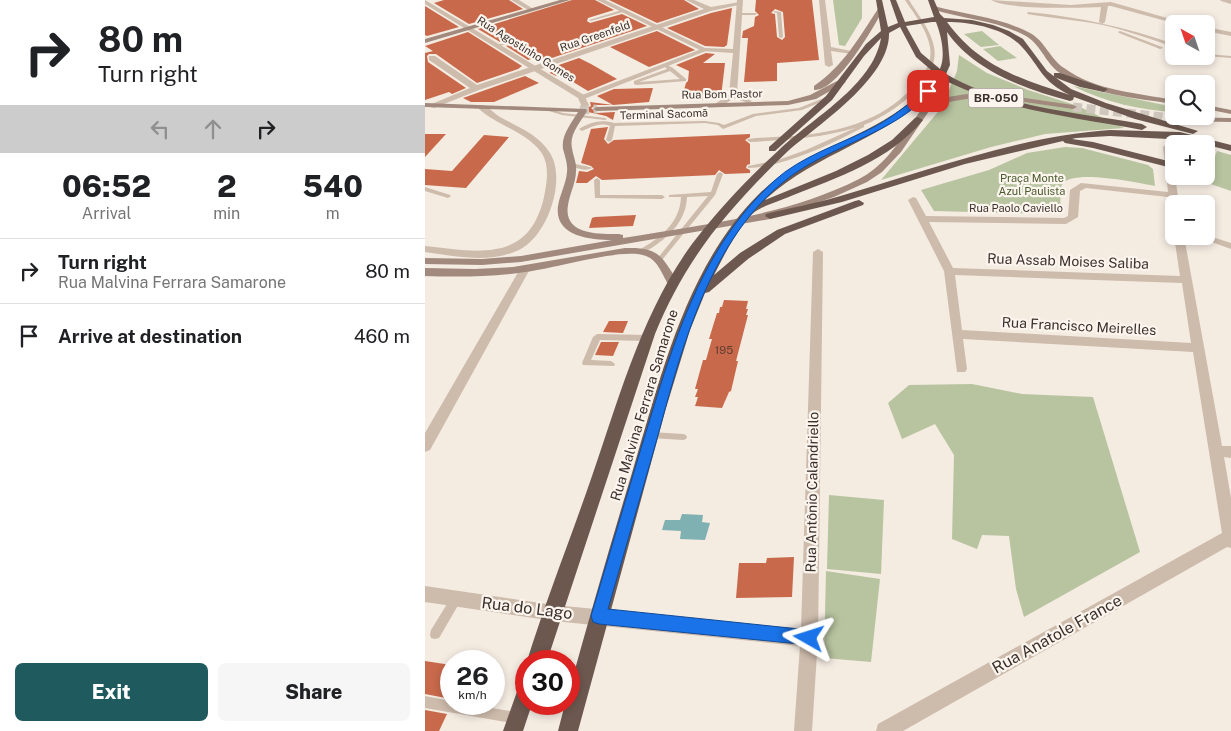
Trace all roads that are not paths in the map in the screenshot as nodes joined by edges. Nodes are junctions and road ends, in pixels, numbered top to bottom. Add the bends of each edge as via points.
1 (514, 0) edge
2 (567, 0) edge
3 (600, 0) edge
4 (689, 0) edge
5 (823, 0) edge
6 (871, 0) edge
7 (893, 0) edge
8 (907, 0) edge
9 (926, 0) edge
10 (994, 0) edge
11 (1223, 0) edge
12 (425, 1) edge
13 (740, 2) edge
14 (1231, 2) edge
15 (1026, 4) junction
16 (1105, 4) junction
17 (879, 5) edge
18 (934, 7) edge
19 (710, 9) junction
20 (532, 10) junction
21 (622, 11) junction
22 (739, 13) junction
23 (755, 13) dead end
24 (776, 13) dead end
25 (1028, 13) junction
26 (1165, 18) edge
27 (591, 20) dead end
28 (1102, 22) junction
29 (656, 27) junction
30 (470, 28) junction
31 (1215, 31) edge
32 (1231, 34) edge
33 (781, 38) dead end
34 (425, 41) edge
35 (511, 42) dead end
36 (1165, 42) edge
37 (499, 45) junction
38 (1161, 48) dead end
39 (828, 49) junction
40 (704, 50) junction
41 (736, 51) junction
42 (853, 52) junction
43 (1215, 55) edge
44 (1231, 57) edge
45 (432, 58) dead end
46 (1036, 60) junction
47 (829, 65) dead end
48 (668, 67) junction
49 (536, 68) junction
50 (940, 79) junction
51 (843, 80) junction
52 (476, 88) junction
53 (1104, 89) junction
54 (733, 95) junction
55 (581, 97) junction
56 (829, 97) junction
57 (1165, 100) edge
58 (748, 101) junction
59 (719, 104) junction
60 (428, 106) edge
61 (929, 106) junction
62 (1073, 107) tunnel mouth
63 (482, 108) junction
64 (597, 109) tunnel mouth
65 (1215, 109) edge
66 (582, 110) junction
67 (1231, 112) edge
68 (882, 116) junction
69 (1138, 117) junction
70 (918, 120) junction
71 (1215, 120) edge
72 (1231, 120) edge
73 (613, 126) junction
74 (723, 127) junction
75 (581, 129) dead end
76 (722, 135) dead end
77 (1179, 135) edge
78 (1165, 136) edge
79 (752, 139) dead end
80 (609, 140) dead end
81 (1049, 140) junction
82 (1231, 140) edge
83 (1215, 145) edge
84 (1231, 148) edge
85 (1009, 150) junction
86 (1165, 163) edge
87 (572, 165) junction
88 (751, 167) dead end
89 (589, 168) dead end
90 (720, 174) dead end
91 (597, 180) dead end
92 (751, 184) junction
93 (425, 189) edge
94 (713, 194) junction
95 (684, 195) junction
96 (1165, 195) edge
97 (448, 196) dead end
98 (671, 196) dead end
99 (662, 197) dead end
100 (913, 200) dead end
101 (748, 211) junction
102 (770, 216) junction
103 (922, 219) junction
104 (647, 237) junction
105 (1215, 241) edge
106 (1180, 245) edge
107 (1231, 246) edge
108 (425, 249) edge
109 (641, 251) junction
110 (818, 252) dead end
111 (660, 259) junction
112 (425, 261) edge
113 (525, 269) junction
114 (949, 271) junction
115 (425, 272) edge
116 (1186, 280) junction
117 (673, 283) junction
118 (698, 294) junction
119 (957, 334) junction
120 (648, 338) junction
121 (1199, 348) junction
122 (611, 364) dead end
123 (961, 368) dead end
124 (651, 435) junction
125 (683, 437) dead end
126 (425, 446) edge
127 (1224, 452) edge
128 (1230, 539) edge
129 (425, 594) edge
130 (456, 599) junction
131 (554, 612) junction
132 (599, 616) junction
133 (435, 634) dead end
134 (809, 638) junction
135 (541, 650) edge
136 (425, 702) edge
137 (515, 724) edge
138 (568, 731) edge
139 (803, 731) edge
140 (885, 731) edge

1 - 20 street
2 - 20 main road
3 - 21 street
4 - 19 street
5 - 39 street
6 - 17 main road
7 - 77 highway, BR-050 via 911,41 924,61 958,83 1024,106
8 - 68 lane via 930,40 932,65 915,89
9 - 18 lane
10 - 15 street
11 - 14 street
12 - 30 street, Rua Agostinho Gomes
13 - 19 street, Rua Greenfeld
13 - 22 street
15 - 16 street
15 - 25 lane
16 - 26 street
16 - 28 street
17 - 42 main road via 864,38
17 - 92 highway via 886,33 873,67 855,90 783,151
18 - 50 highway via 947,50 946,65
18 - 53 main road via 955,15 1016,28 1037,40 1051,62 1061,70
18 - 69 highway, BR-050 via 957,41 990,67 1072,99
19 - 29 street, Rua Greenfeld
20 - 30 main road
21 - 27 lane
21 - 29 street
22 - 23 lane
22 - 41 street
24 - 33 lane
25 - 28 lane
25 - 38 lane via 1119,32
28 - 36 lane
29 - 40 street
29 - 49 street, Rua Greenfeld
30 - 34 main road
30 - 37 street, Rua Agostinho Gomes
31 - 32 street
35 - 37 lane
37 - 49 street, Rua Agostinho Gomes
39 - 42 street
39 - 47 street
40 - 41 street
40 - 48 street
41 - 54 street
42 - 58 main road via 819,87 787,98
43 - 44 lane
45 - 52 street
46 - 51 highway via 1020,41 1003,31 967,22 927,21 895,26 881,34
46 - 53 highway via 1072,82
46 - 69 highway via 1046,75 1065,88
48 - 48 lane via 636,82 635,83 684,80
48 - 55 street
49 - 52 street, Rua Greenfeld
49 - 55 street, Rua Agostinho Gomes
50 - 61 highway
50 - 101 highway, Rua Malvina Ferrara Samarone via 903,112 804,164 779,181
51 - 56 highway
51 - 59 main road, Rua Bom Pastor via 825,92 801,101 733,106
52 - 60 street, Rua Greenfeld
53 - 57 main road
54 - 58 street
54 - 59 street
55 - 66 street, Rua Agostinho Gomes
56 - 74 lane, Terminal Sacomã via 809,107 755,115
56 - 92 highway via 768,153
58 - 59 main road
59 - 64 main road, Rua Bom Pastor
60 - 63 main road
61 - 62 main road via 951,98 984,94
61 - 70 main road
63 - 66 main road
63 - 108 street via 487,114 525,131 547,154 552,170 547,206 531,238 511,251 487,254
65 - 67 main road
66 - 73 lane, Terminal Sacomã via 611,120
66 - 87 main road via 566,145
68 - 79 lane via 825,133
68 - 88 lane via 816,149 790,159
69 - 82 highway
70 - 101 highway via 896,142 874,156
70 - 102 main road via 899,150 873,175 831,195
71 - 72 main road
73 - 74 lane, Terminal Sacomã via 712,122
73 - 75 lane, Terminal Sacomã via 595,123
73 - 80 lane
74 - 76 lane
78 - 81 highway via 1110,133
81 - 85 highway
81 - 86 highway via 1093,145
83 - 84 highway
85 - 102 highway via 822,205
85 - 118 highway via 781,232 744,256
87 - 89 lane
87 - 104 main road via 563,206 564,220 569,227 596,237
90 - 94 lane
91 - 99 lane via 597,197
92 - 117 highway, Rua Malvina Ferrara Samarone via 698,243
93 - 97 lane
94 - 95 lane
94 - 111 lane
95 - 98 lane
95 - 109 lane via 682,212 675,222 658,242
96 - 103 street, Rua Paolo Caviello via 1084,185 1075,190 1073,216 1066,221
100 - 103 street
101 - 118 highway, Rua Malvina Ferrara Samarone
102 - 104 main road
103 - 114 street
104 - 112 main road via 521,259
105 - 107 street
106 - 116 street
109 - 111 main road
109 - 113 main road
110 - 134 street, Rua Antônio Calandriello
111 - 117 main road
113 - 115 main road
113 - 126 street
114 - 116 street, Rua Assab Moises Saliba
114 - 119 street
116 - 121 street
117 - 120 highway, Rua Malvina Ferrara Samarone
118 - 124 highway, Rua Malvina Ferrara Samarone via 674,358
119 - 121 street, Rua Francisco Meirelles
119 - 123 street
120 - 122 lane via 597,336 586,363
120 - 131 highway, Rua Malvina Ferrara Samarone
121 - 127 street
124 - 125 lane
124 - 132 highway, Rua Malvina Ferrara Samarone
127 - 128 street
128 - 140 street, Rua Anatole France
129 - 130 street, Rua do Lago
130 - 131 street, Rua do Lago
130 - 133 lane
131 - 132 street, Rua do Lago
131 - 135 highway, Rua Malvina Ferrara Samarone
132 - 134 street, Rua do Lago
132 - 138 highway, Rua Malvina Ferrara Samarone
134 - 139 street, Rua Antônio Calandriello
136 - 137 lane

